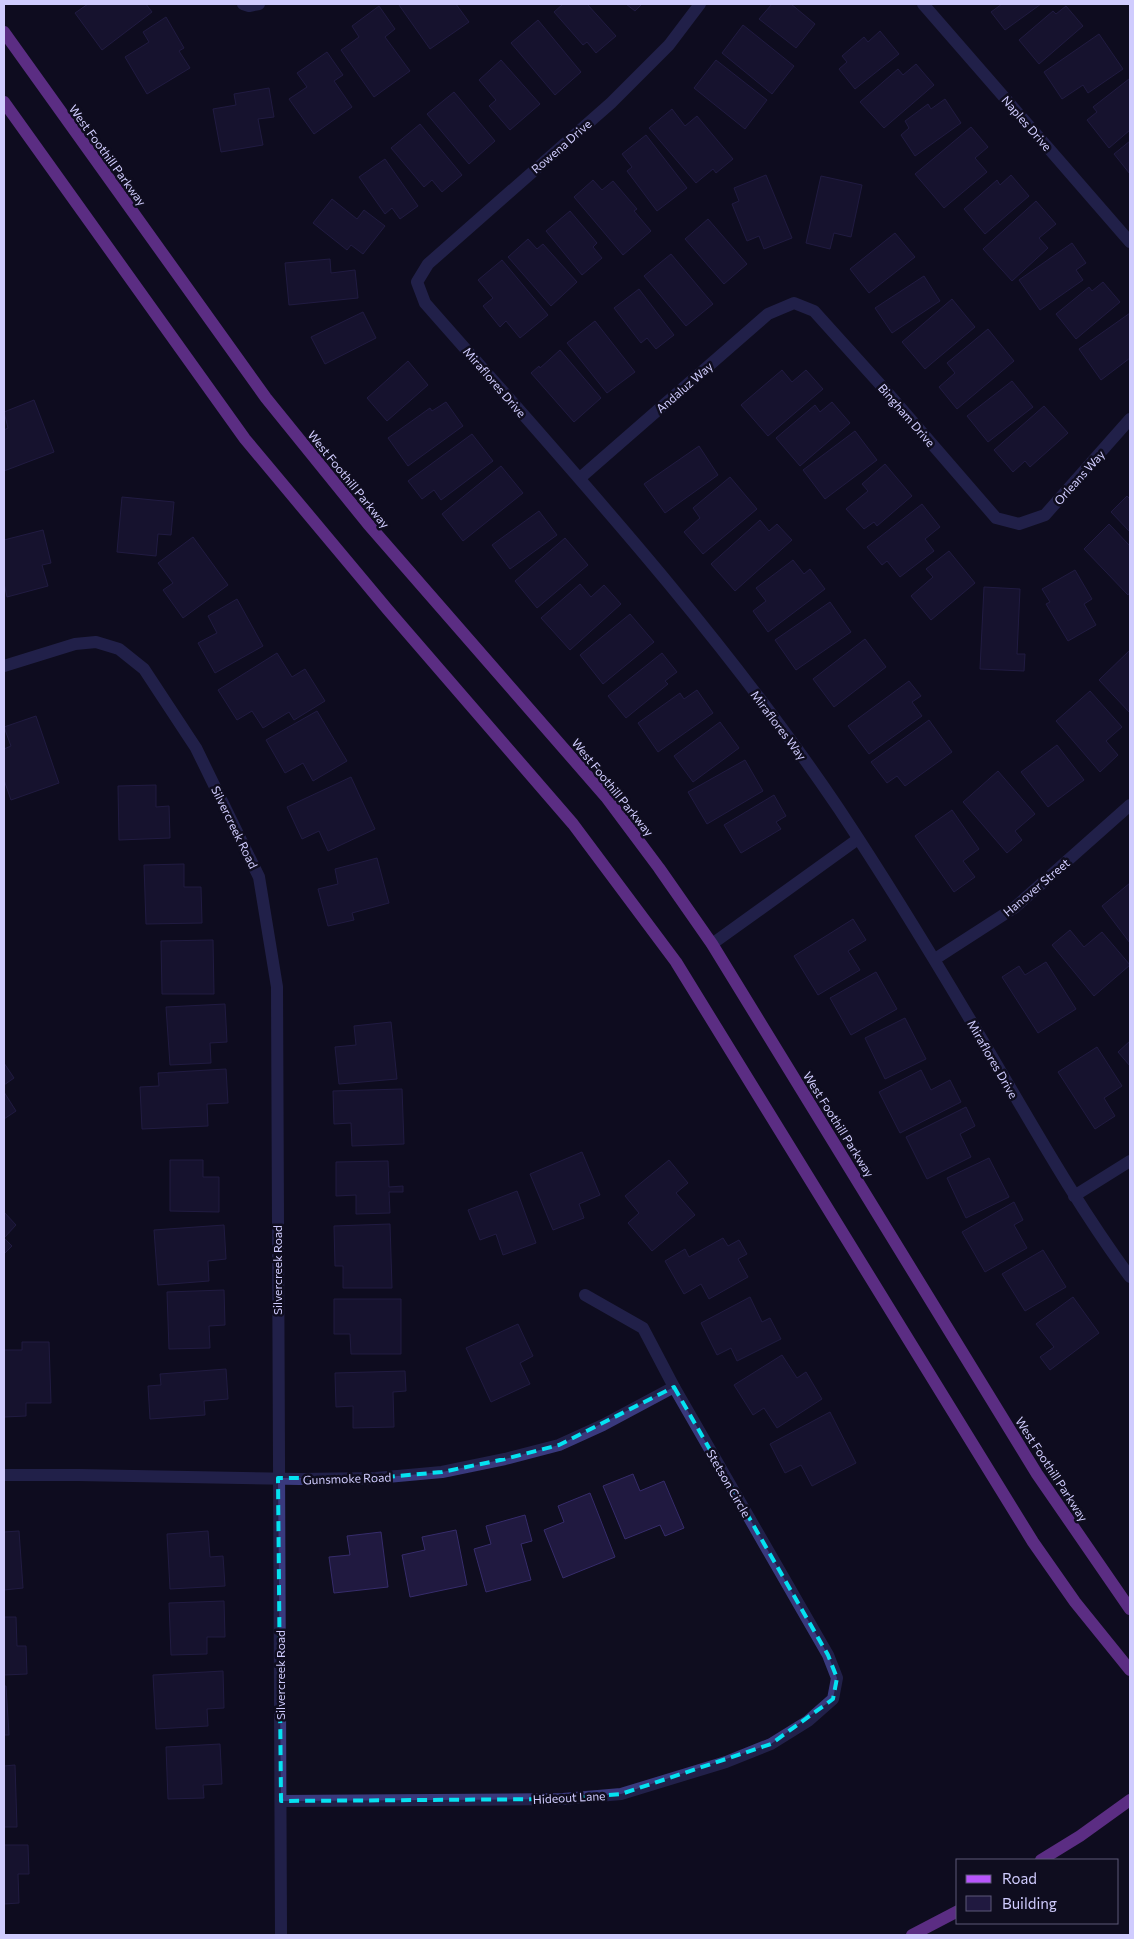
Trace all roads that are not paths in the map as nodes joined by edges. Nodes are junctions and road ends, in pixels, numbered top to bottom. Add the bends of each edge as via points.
1 (700, 4) edge
2 (923, 4) edge
3 (4, 32) edge
4 (4, 102) edge
5 (1130, 242) edge
6 (417, 282) joint
7 (794, 303) joint
8 (1130, 419) edge
9 (580, 478) junction
10 (1020, 524) joint
11 (4, 666) edge
12 (1130, 805) edge
13 (858, 839) junction
14 (712, 944) junction
15 (935, 959) junction
16 (1130, 1161) edge
17 (1074, 1196) junction
18 (1130, 1277) edge
19 (585, 1294) dead end
20 (674, 1387) junction
21 (4, 1475) edge
22 (278, 1478) junction
23 (1130, 1609) edge
24 (1130, 1670) edge
25 (833, 1699) joint
26 (1130, 1800) edge
27 (281, 1801) junction
28 (1043, 1859) edge
29 (956, 1912) edge
30 (282, 1935) edge
31 (912, 1935) edge

1 - 6 street, Rowena Drive via 669,46 611,103 428,264
2 - 5 street, Naples Drive
3 - 14 main road, West Foothill Parkway via 266,398 368,524 606,797
4 - 24 main road via 245,439 573,824 676,962 1033,1542 1075,1602
6 - 9 street, Miraflores Drive via 425,303
7 - 9 street, Andaluz Way via 768,314
7 - 10 street, Bingham Drive via 814,311 996,518
8 - 10 street, Orleans Way via 1045,515
9 - 13 street, Miraflores Way via 696,616 801,753
11 - 22 street, Silvercreek Road via 76,644 96,642 119,649 144,669 196,748 259,877 276,987
12 - 15 street, Hanover Street via 1014,908
13 - 14 street
13 - 15 street, Miraflores Drive
14 - 23 main road, West Foothill Parkway via 1037,1474
15 - 17 street, Miraflores Drive
16 - 17 street
17 - 18 street, Miraflores Drive
19 - 20 street, Stetson Circle via 643,1328
20 - 22 street, Gunsmoke Road via 559,1446 505,1459 442,1472 376,1478
20 - 25 street, Stetson Circle via 828,1655 836,1678
21 - 22 street, Gunsmoke Road
22 - 27 street, Silvercreek Road
25 - 27 street, Hideout Lane via 808,1721 771,1744 726,1762 621,1794 563,1799
26 - 28 main road
27 - 30 street, Silvercreek Road
29 - 31 main road

